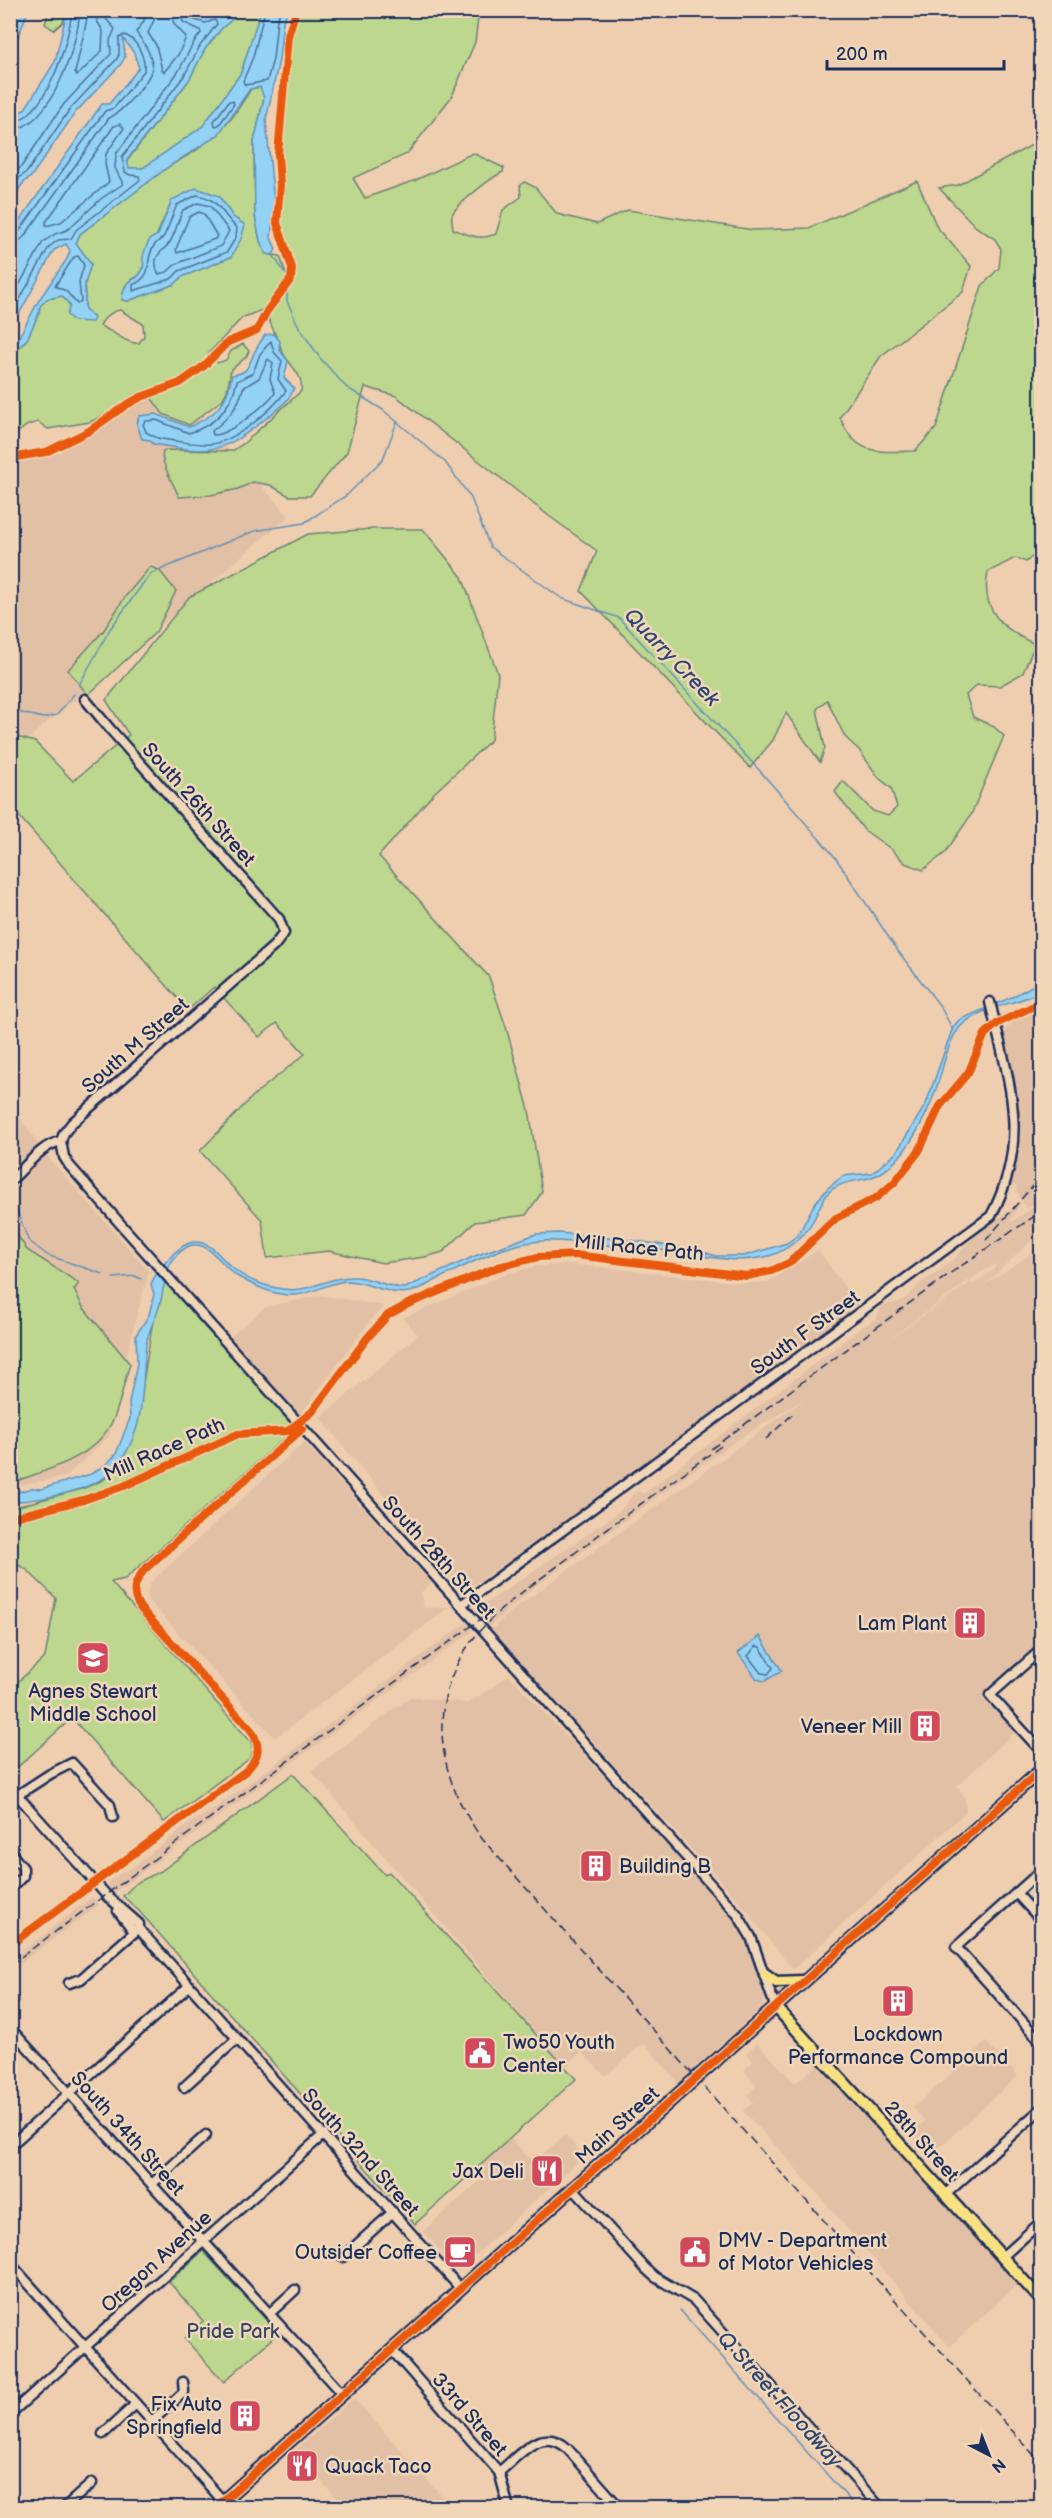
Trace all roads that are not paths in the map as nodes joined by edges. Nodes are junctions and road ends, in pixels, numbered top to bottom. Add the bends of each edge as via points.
1 (85, 699) dead end
2 (284, 933) joint
3 (990, 1002) dead end
4 (61, 1141) junction
5 (10, 1181) edge
6 (461, 1605) junction
7 (1041, 1649) edge
8 (1041, 1752) edge
9 (1041, 1769) edge
10 (10, 1787) edge
11 (14, 1798) edge
12 (113, 1817) dead end
13 (10, 1852) edge
14 (1041, 1870) edge
15 (10, 1888) edge
16 (1016, 1893) junction
17 (1041, 1921) edge
18 (139, 1929) junction
19 (765, 1974) junction
20 (803, 1981) junction
21 (69, 1983) dead end
22 (189, 1986) junction
23 (776, 2006) junction
24 (10, 2028) edge
25 (237, 2039) junction
26 (1041, 2043) edge
27 (184, 2087) dead end
28 (70, 2094) junction
29 (1041, 2108) edge
30 (324, 2134) junction
31 (206, 2135) dead end
32 (10, 2146) edge
33 (153, 2183) junction
34 (572, 2187) junction
35 (946, 2194) junction
36 (393, 2212) junction
37 (1041, 2221) edge
38 (203, 2240) junction
39 (339, 2253) dead end
40 (1002, 2257) junction
41 (10, 2263) edge
42 (460, 2288) junction
43 (295, 2290) dead end
44 (1041, 2301) edge
45 (270, 2313) junction
46 (86, 2346) junction
47 (392, 2350) junction
48 (183, 2382) dead end
49 (342, 2394) junction
50 (136, 2404) junction
51 (10, 2414) edge
52 (152, 2421) junction
53 (103, 2434) dead end
54 (499, 2472) junction
55 (92, 2483) dead end
56 (10, 2499) edge
57 (222, 2502) edge
58 (18, 2508) edge
59 (64, 2508) edge
60 (237, 2508) edge
61 (509, 2508) edge
62 (620, 2508) edge
63 (881, 2508) edge

1 - 2 street, South 26th Street via 279,919
2 - 4 street, South M Street via 274,946 72,1123
3 - 6 street, South F Street via 1014,1117 1006,1182 991,1216
4 - 5 street, South M Street via 42,1150
4 - 6 street, South 28th Street via 69,1164 153,1262
6 - 19 street, South 28th Street via 738,1915 752,1938
7 - 8 street via 990,1695
9 - 20 main road, Main Street
10 - 11 street, South 32nd Street
11 - 12 street via 72,1763 110,1805
11 - 18 street, South 32nd Street via 106,1895 139,1924
13 - 15 street via 23,1868 23,1876
14 - 16 street
16 - 17 street
16 - 26 street via 956,1947
18 - 21 street via 81,1979
18 - 22 street, South 32nd Street
19 - 20 main road via 776,1982
19 - 23 street, South 28th Street
20 - 23 main road, Main Street
22 - 25 street, South 32nd Street
22 - 28 street
23 - 34 main road, Main Street
23 - 35 main road, 28th Street
24 - 28 street, South 34th Street
25 - 27 street
25 - 30 street, South 32nd Street
28 - 32 street
28 - 33 street, South 34th Street
29 - 35 street
30 - 36 street, South 32nd Street
30 - 38 street, Oregon Avenue
31 - 33 street
33 - 38 street, South 34th Street
34 - 42 main road, Main Street
34 - 63 street via 645,2268 700,2306
35 - 40 main road, 28th Street
36 - 39 street via 343,2257
36 - 42 street, South 32nd Street
37 - 40 street
38 - 45 street, South 34th Street
38 - 46 street, Oregon Avenue
40 - 44 main road, 28th Street
41 - 46 street
42 - 47 main road, Main Street
43 - 45 street
45 - 49 street, South 34th Street
46 - 50 street
46 - 51 street, Oregon Avenue
47 - 49 main road, Main Street
47 - 54 street, 33rd Street
48 - 52 street via 184,2392
49 - 57 main road, Main Street
50 - 52 street
50 - 53 street
52 - 57 street
54 - 61 street, 33rd Street
54 - 62 street via 530,2446 550,2438 567,2448
55 - 59 street
56 - 58 street
57 - 60 street

